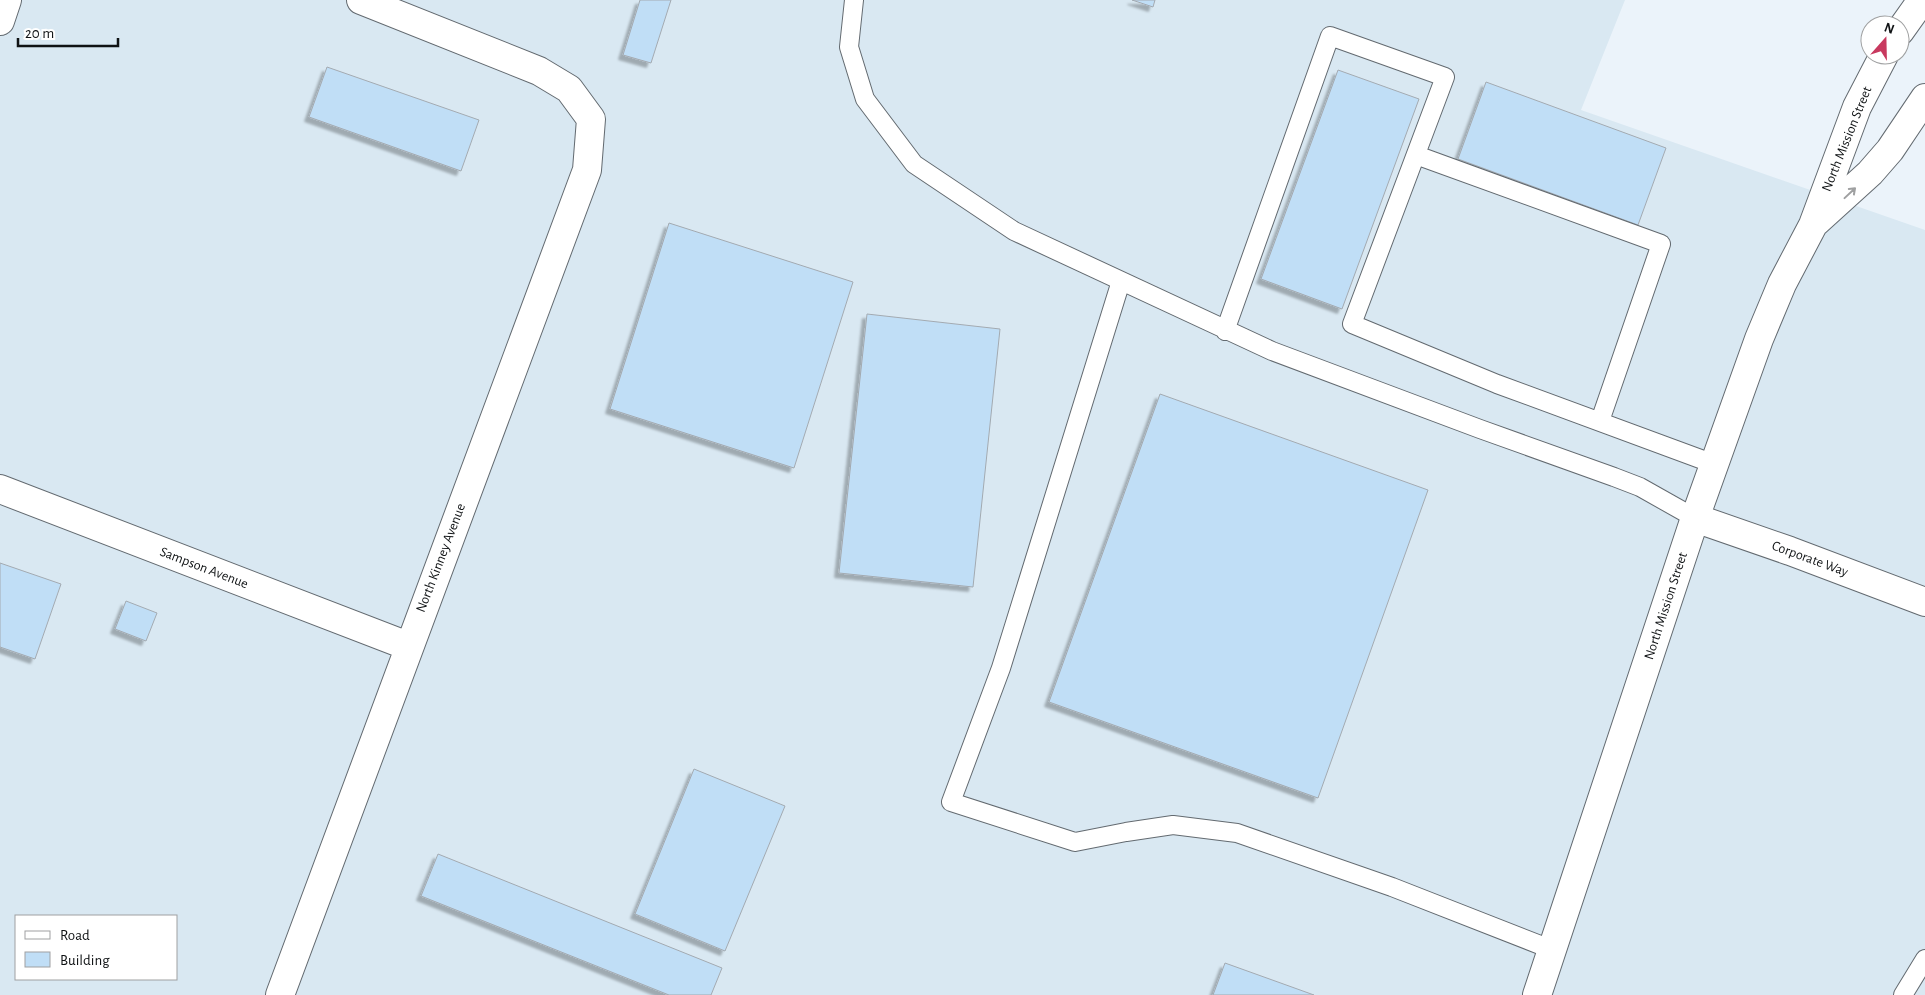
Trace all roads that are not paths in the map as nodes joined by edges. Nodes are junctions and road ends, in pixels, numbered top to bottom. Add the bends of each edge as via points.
1 (6, 0) edge
2 (361, 0) edge
3 (854, 0) edge
4 (1922, 0) edge
5 (1910, 17) edge
6 (0, 21) edge
7 (1879, 65) edge
8 (1925, 98) edge
9 (1416, 155) junction
10 (1813, 225) junction
11 (1121, 281) junction
12 (1225, 330) junction
13 (1600, 421) junction
14 (1714, 464) junction
15 (0, 489) edge
16 (1695, 518) junction
17 (1925, 602) edge
18 (408, 646) junction
19 (1553, 950) junction
20 (1925, 959) edge
21 (280, 995) edge
22 (1537, 995) edge
23 (1903, 995) edge

1 - 6 street
2 - 18 street, North Kinney Avenue via 539,71 569,89 591,119 587,170
3 - 11 lane via 849,47 866,100 914,164 1014,231
4 - 5 street
7 - 10 street, North Mission Street via 1857,107
10 -> 8 street, North Mission Street via 1870,174
9 - 12 lane via 1445,77 1330,36
9 - 13 lane via 1352,324 1497,384
9 - 13 lane via 1661,244
10 - 14 street, North Mission Street via 1770,311
11 - 12 lane
11 - 19 lane via 1001,668 951,802 1075,842 1173,825 1237,833 1392,887
12 - 16 lane via 1272,351 1640,487
13 - 14 lane
14 - 16 street, North Mission Street
15 - 18 street, Sampson Avenue
16 - 17 street, Corporate Way
16 - 19 street, North Mission Street
18 - 21 street, North Kinney Avenue
19 - 22 street, North Mission Street
20 - 23 lane

